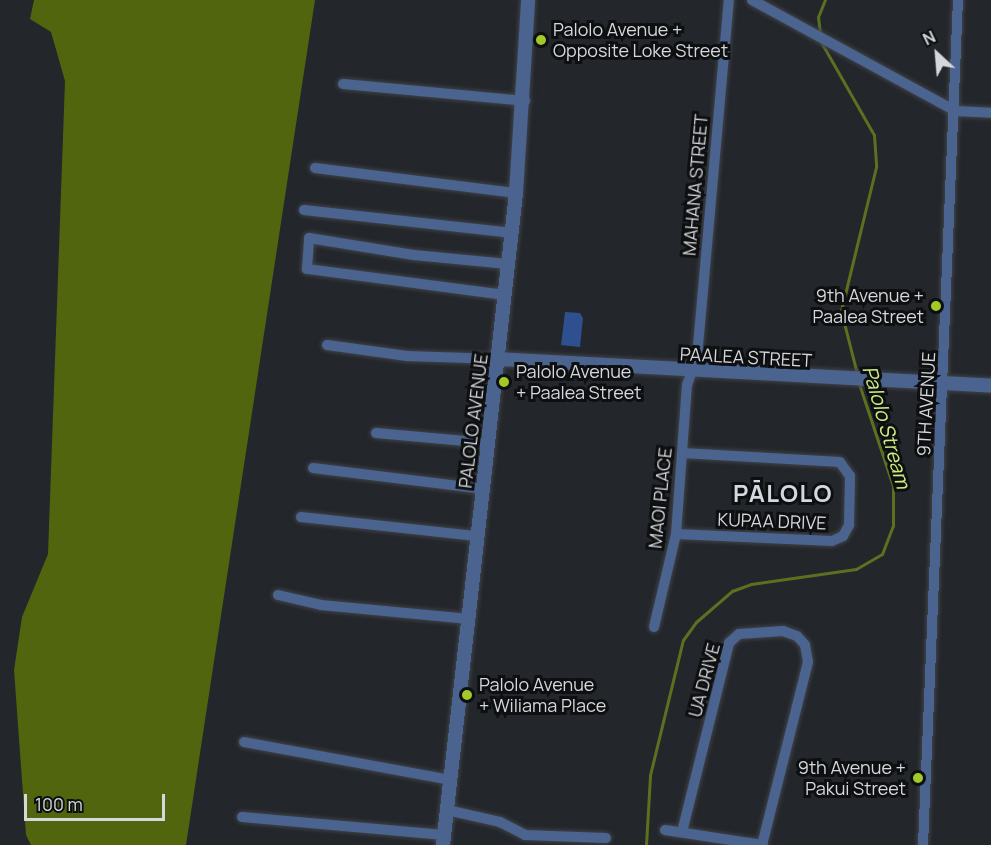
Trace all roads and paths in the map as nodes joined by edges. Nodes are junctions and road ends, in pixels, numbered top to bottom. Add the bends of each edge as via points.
1 (528, 0) edge
2 (729, 0) edge
3 (752, 0) edge
4 (958, 0) edge
5 (343, 84) dead end
6 (525, 102) junction
7 (956, 111) junction
8 (991, 113) edge
9 (315, 168) dead end
10 (516, 193) junction
11 (304, 210) dead end
12 (511, 233) junction
13 (508, 264) junction
14 (505, 295) junction
15 (327, 345) dead end
16 (498, 359) junction
17 (692, 372) junction
18 (943, 383) junction
19 (991, 386) edge
20 (376, 433) dead end
21 (488, 443) junction
22 (682, 453) junction
23 (313, 468) dead end
24 (483, 489) junction
25 (301, 518) dead end
26 (676, 534) junction
27 (477, 536) junction
28 (278, 595) dead end
29 (469, 620) junction
30 (654, 627) dead end
31 (244, 742) dead end
32 (451, 780) junction
33 (447, 810) junction
34 (242, 818) dead end
35 (665, 830) dead end
36 (682, 832) junction
37 (606, 838) dead end
38 (444, 840) edge
39 (763, 845) edge
40 (923, 845) edge

1 - 6 street, PALOLO AVENUE
2 - 17 street, MAHANA STREET
3 - 7 street
4 - 7 street, 9TH AVENUE
5 - 6 street
6 - 10 street, PALOLO AVENUE
7 - 8 street
7 - 18 street, 9TH AVENUE
9 - 10 street
10 - 12 street, PALOLO AVENUE
11 - 12 street
12 - 13 street, PALOLO AVENUE
13 - 14 street, PALOLO AVENUE
13 - 14 street via 414,255 309,238 307,269
14 - 16 street, PALOLO AVENUE
15 - 16 street via 407,356
16 - 17 street, PAALEA STREET
16 - 21 street, PALOLO AVENUE
17 - 18 street, PAALEA STREET
17 - 22 street, MAOI PLACE via 687,385
18 - 19 street, PAALEA STREET
18 - 40 street, 9TH AVENUE
20 - 21 street
21 - 24 street, PALOLO AVENUE
22 - 26 street, MAOI PLACE
22 - 26 street, KUPAA DRIVE via 840,462 850,476 849,525 843,536 832,541
23 - 24 street
24 - 27 street, PALOLO AVENUE
25 - 27 street
26 - 30 street, MAOI PLACE
27 - 29 street, PALOLO AVENUE
28 - 29 street via 321,605
29 - 32 street, PALOLO AVENUE
31 - 32 street
32 - 33 street, PALOLO AVENUE
33 - 37 street via 500,822 525,835
33 - 38 street, PALOLO AVENUE
34 - 38 street
35 - 36 street
36 - 39 street
36 - 39 street, UA DRIVE via 729,643 740,634 783,631 797,636 805,645 808,662

